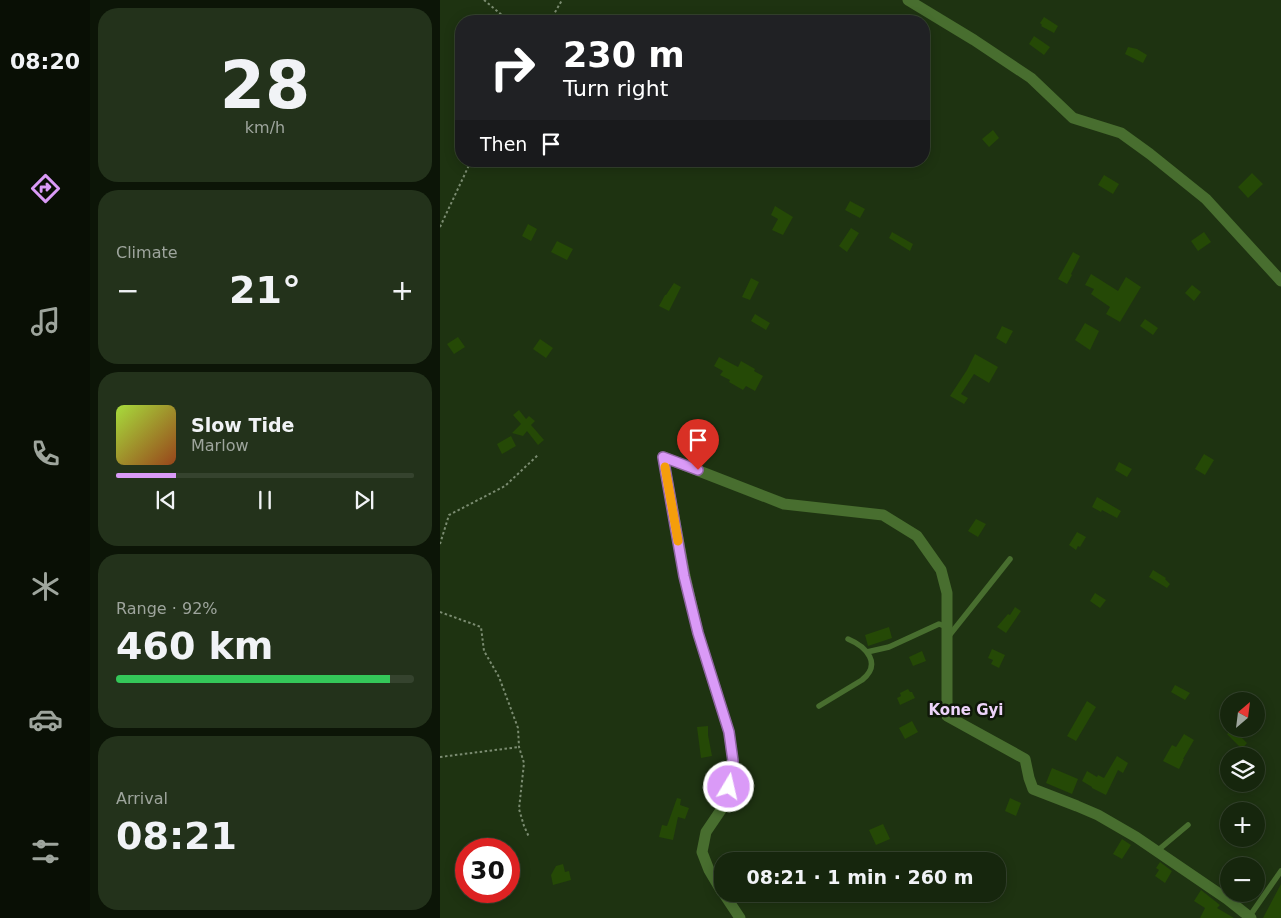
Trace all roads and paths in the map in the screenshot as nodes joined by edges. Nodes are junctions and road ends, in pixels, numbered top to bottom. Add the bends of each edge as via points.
1 (484, 0) edge
2 (562, 0) edge
3 (908, 0) edge
4 (502, 15) edge
5 (553, 15) edge
6 (468, 167) edge
7 (440, 227) edge
8 (1281, 281) edge
9 (538, 455) dead end
10 (440, 544) edge
11 (1010, 559) dead end
12 (440, 612) edge
13 (947, 627) junction
14 (848, 639) dead end
15 (947, 639) junction
16 (867, 652) junction
17 (819, 706) dead end
18 (520, 747) junction
19 (440, 757) edge
20 (1188, 825) dead end
21 (529, 837) dead end
22 (1157, 851) junction
23 (1281, 872) edge
24 (714, 878) edge
25 (729, 902) edge
26 (1250, 917) edge
27 (740, 918) edge

1 - 4 path
2 - 5 path
3 - 8 street via 1031,78 1073,118 1121,134 1150,154 1206,199
6 - 7 path
9 - 10 path via 505,486 449,514
11 - 15 lane
12 - 18 path via 481,627 484,651 509,701
13 - 15 street
13 - 16 lane via 939,624 889,647
13 - 24 street via 947,593 941,570 917,536 883,516 784,504 663,457 684,576 729,732 733,761 727,801 706,832 702,852
14 - 16 lane
15 - 22 street via 947,716 1025,759 1033,789 1098,815
16 - 17 lane via 871,659 868,675
18 - 19 path
18 - 21 path via 524,771 519,809
20 - 22 lane
22 - 26 street
23 - 26 lane
25 - 27 street

